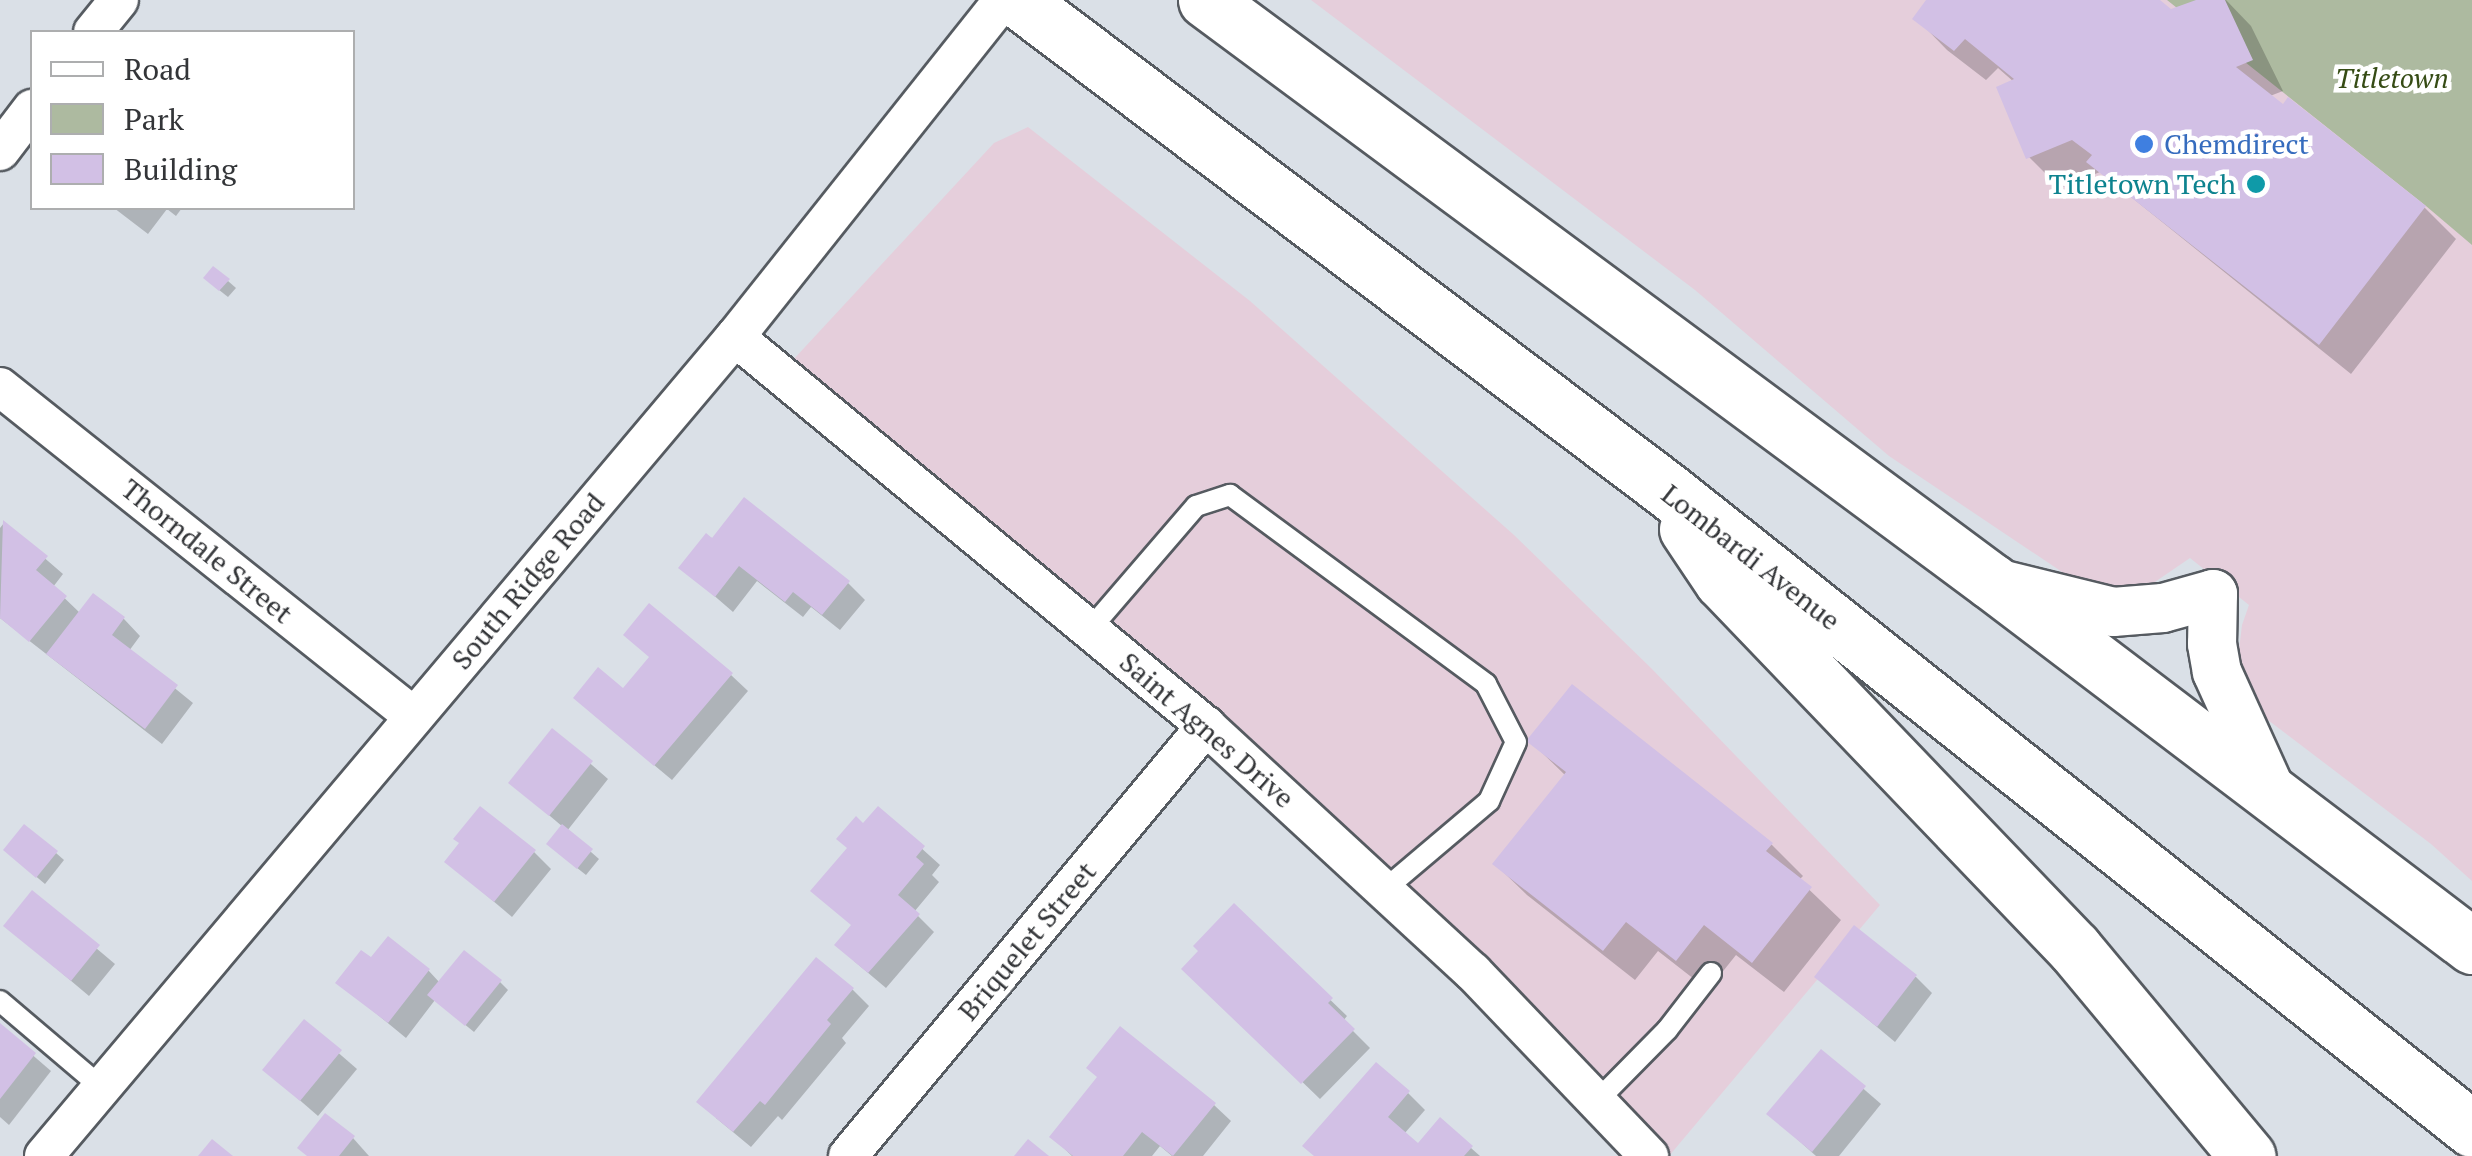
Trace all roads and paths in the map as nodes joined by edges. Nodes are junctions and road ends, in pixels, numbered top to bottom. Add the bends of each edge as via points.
1 (119, 0) edge
2 (1004, 0) edge
3 (1018, 0) edge
4 (1206, 0) edge
5 (95, 30) edge
6 (30, 113) edge
7 (0, 151) edge
8 (735, 337) junction
9 (0, 387) edge
10 (1666, 490) junction
11 (1991, 581) junction
12 (1091, 628) junction
13 (413, 716) junction
14 (1206, 726) junction
15 (2271, 791) junction
16 (1384, 890) junction
17 (2472, 946) edge
18 (1710, 972) dead end
19 (0, 1001) edge
20 (101, 1088) junction
21 (1598, 1101) junction
22 (2472, 1129) edge
23 (44, 1156) edge
24 (848, 1156) edge
25 (1650, 1156) edge
26 (2247, 1156) edge

1 - 5 street
2 - 8 street, South Ridge Road
3 - 10 main road, Lombardi Avenue
4 - 11 main road
6 - 7 street
8 - 12 street, Saint Agnes Drive
8 - 13 street, South Ridge Road
9 - 13 street, Thorndale Street
10 - 22 main road, Lombardi Avenue
10 - 26 main road via 1722,580 2074,948
11 - 15 main road
11 - 15 street via 2113,612 2213,594 2217,672
12 - 14 street, Saint Agnes Drive
12 - 16 lane via 1196,506 1230,495 1486,684 1516,742 1489,800
13 - 20 street, South Ridge Road
14 - 16 street, Saint Agnes Drive
14 - 24 street, Briquelet Street
15 - 17 main road
16 - 21 street, Saint Agnes Drive
18 - 21 lane via 1667,1030
19 - 20 lane
20 - 23 street, South Ridge Road
21 - 25 street, Saint Agnes Drive

